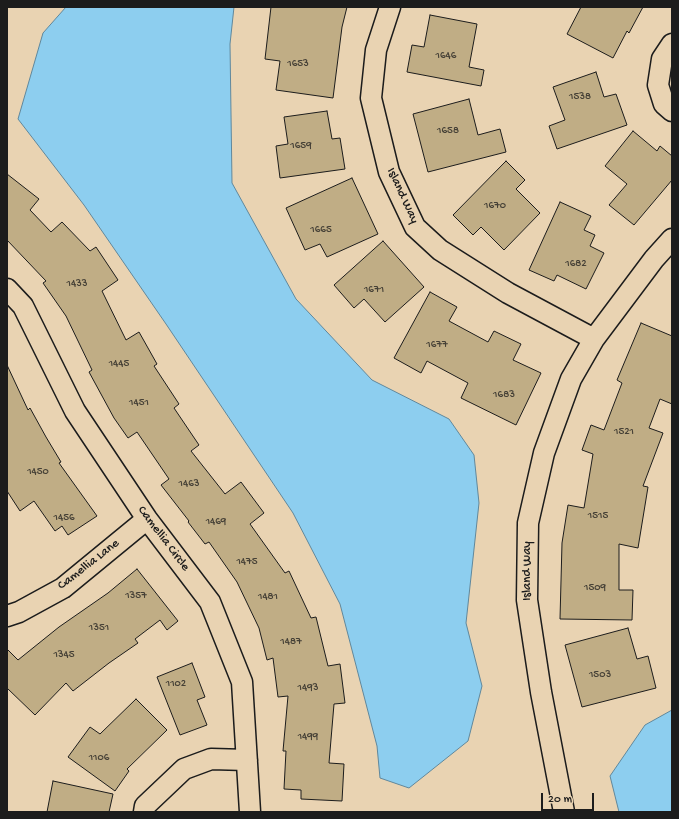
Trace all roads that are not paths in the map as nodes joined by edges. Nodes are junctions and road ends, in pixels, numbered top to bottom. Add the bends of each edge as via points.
1 (390, 7) edge
2 (672, 44) edge
3 (672, 112) edge
4 (672, 239) edge
5 (7, 289) edge
6 (594, 339) junction
7 (147, 519) junction
8 (7, 616) edge
9 (247, 760) junction
10 (144, 812) edge
11 (250, 812) edge
12 (564, 812) edge

1 - 6 street, Island Way via 376,50 371,98 389,172 415,227 440,250 508,293
2 - 3 street via 662,59 658,85 664,104
4 - 6 street, Island Way
5 - 7 street, Camellia Circle via 23,306 76,411
6 - 12 street, Island Way via 571,379 544,453 528,523 527,600 541,692
7 - 8 street, Camellia Lane via 63,588
7 - 9 street, Camellia Circle via 210,602 242,682
9 - 10 street via 211,759 184,769 145,806
9 - 11 street, Camellia Circle

